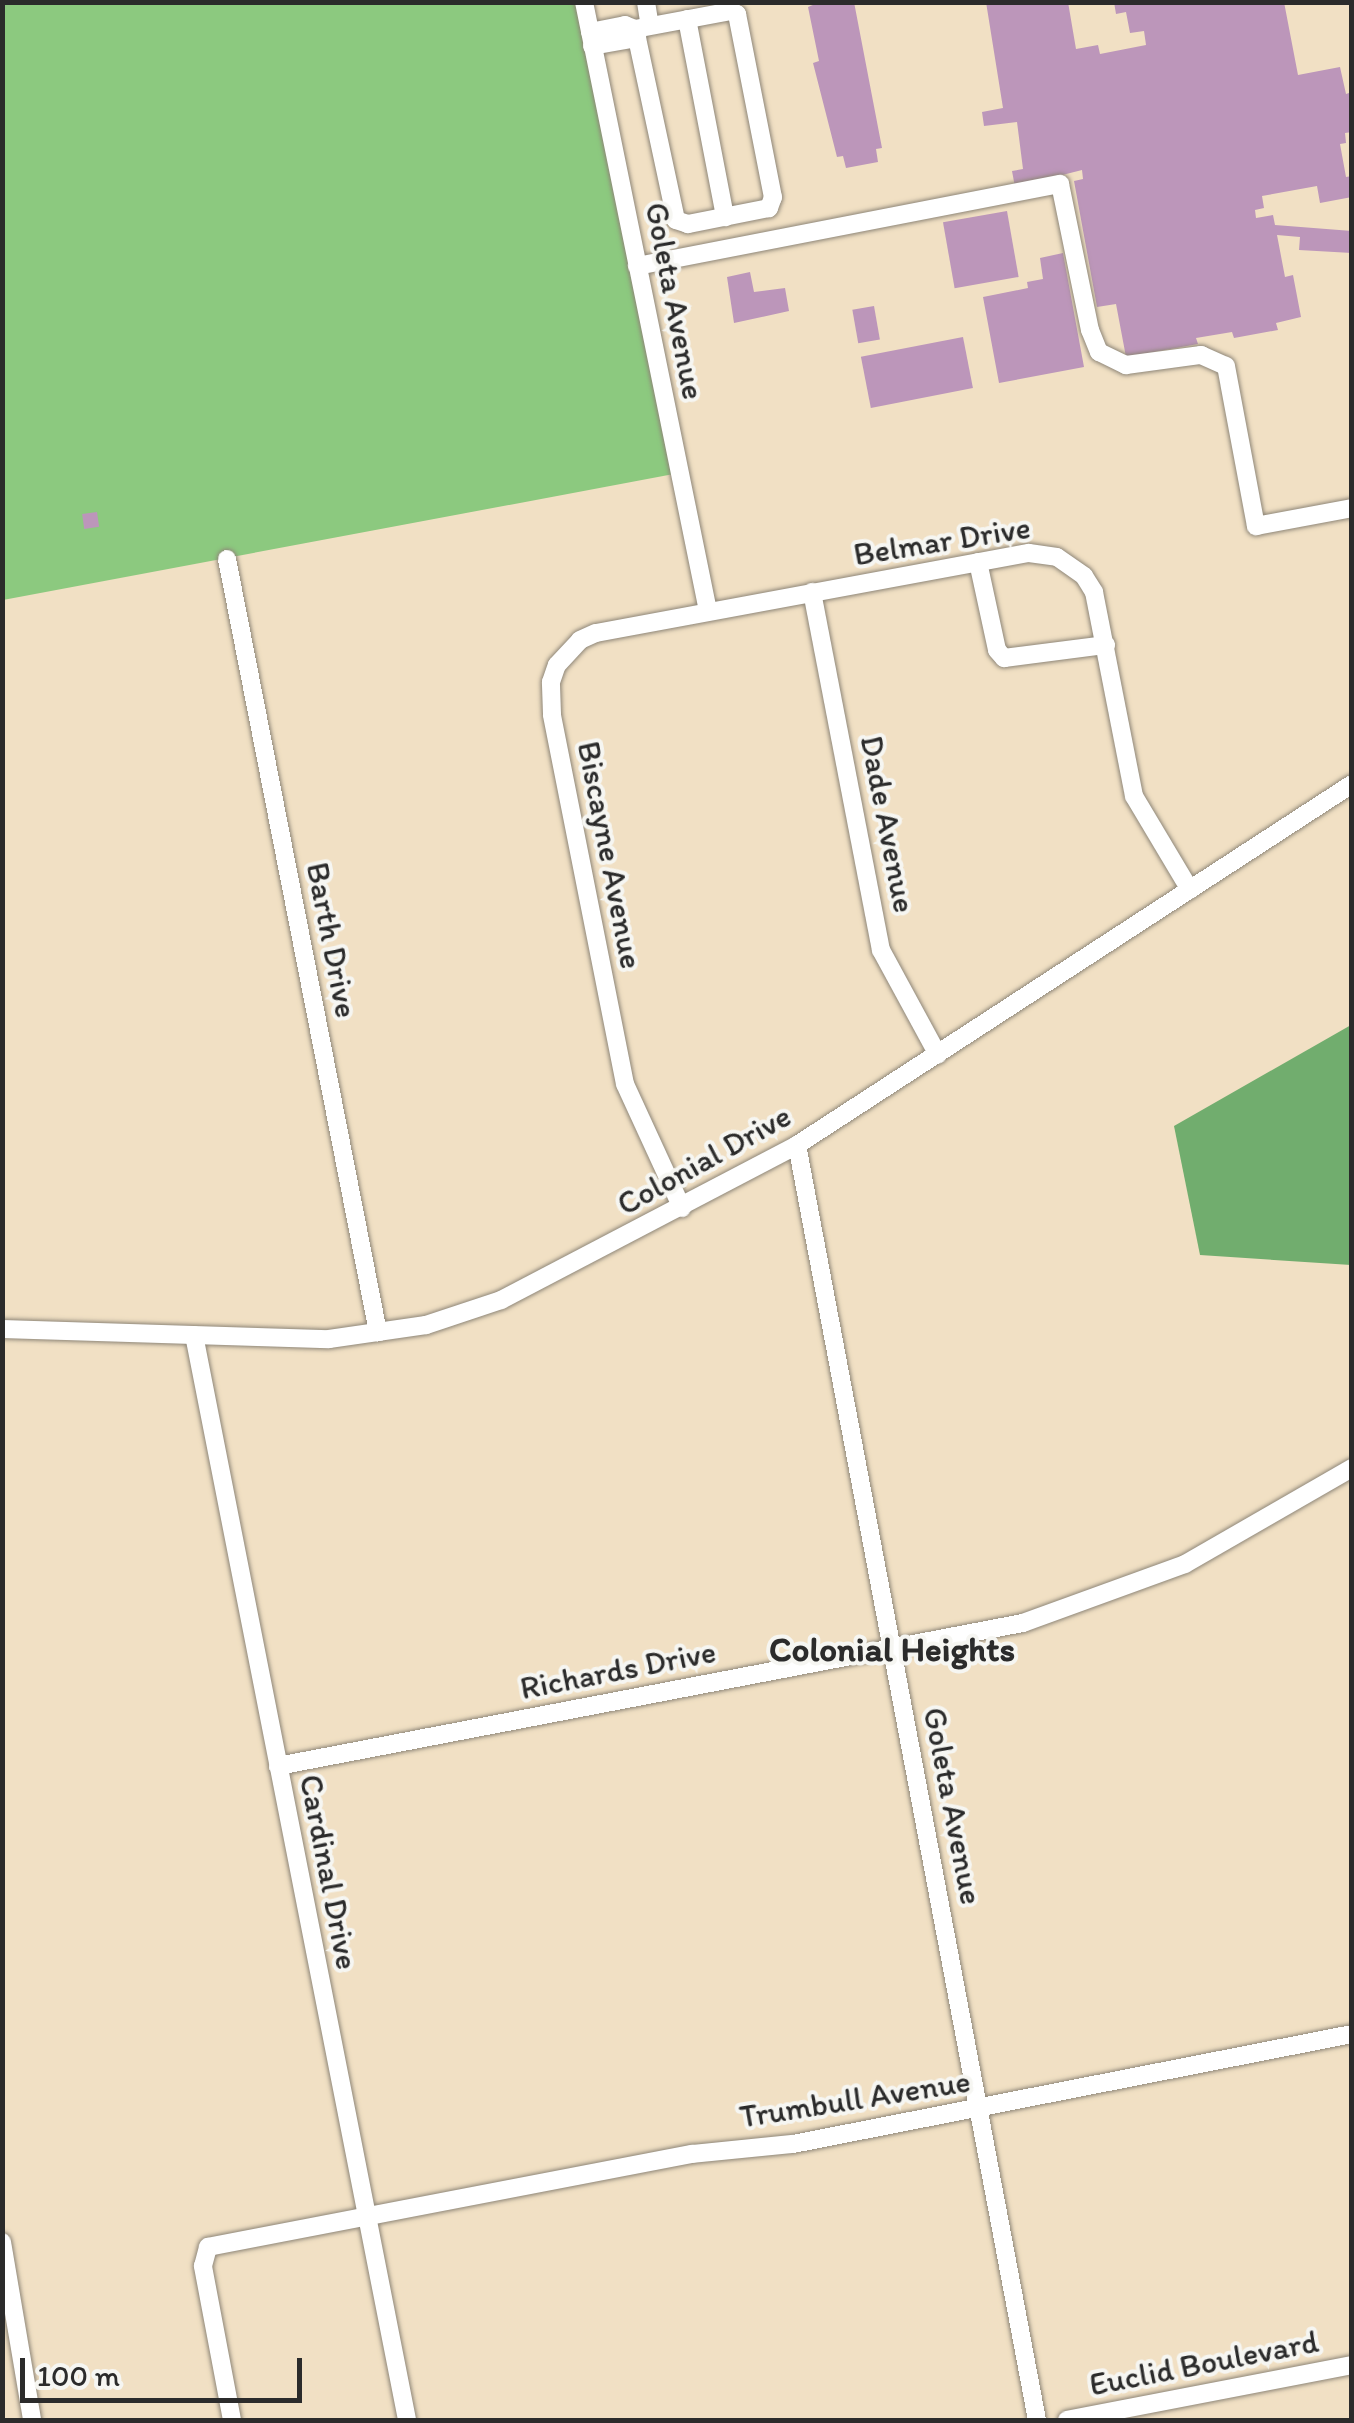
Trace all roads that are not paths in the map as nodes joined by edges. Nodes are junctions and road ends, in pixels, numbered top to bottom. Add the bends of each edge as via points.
1 (584, 2) edge
2 (646, 2) edge
3 (688, 19) junction
4 (640, 30) junction
5 (591, 39) junction
6 (725, 217) junction
7 (637, 266) junction
8 (1352, 508) edge
9 (227, 559) dead end
10 (978, 562) junction
11 (812, 592) junction
12 (708, 611) junction
13 (1106, 645) junction
14 (1352, 784) edge
15 (1190, 890) junction
16 (938, 1055) junction
17 (796, 1144) junction
18 (682, 1208) junction
19 (2, 1330) edge
20 (378, 1332) junction
21 (194, 1335) junction
22 (1352, 1468) edge
23 (892, 1649) junction
24 (278, 1766) junction
25 (1352, 2034) edge
26 (979, 2109) junction
27 (366, 2215) junction
28 (2, 2242) edge
29 (1352, 2365) edge
30 (32, 2420) edge
31 (232, 2420) edge
32 (407, 2420) edge
33 (1037, 2420) edge
34 (1067, 2420) edge

1 - 5 street, Goleta Avenue
2 - 4 street
3 - 4 street
3 - 6 street
3 - 6 street via 737,14 770,179 769,208
4 - 5 street
4 - 6 street via 676,220
5 - 7 street, Goleta Avenue
7 - 8 street via 1060,184 1099,352 1126,366 1201,355 1226,366 1256,526
7 - 12 street, Goleta Avenue
9 - 20 street, Barth Drive
10 - 11 street, Belmar Drive
10 - 13 street, Belmar Drive via 1041,553 1071,564 1094,592
10 - 13 street via 1004,658
11 - 12 street, Belmar Drive
11 - 16 street, Dade Avenue via 882,950
12 - 18 street, Biscayne Avenue via 580,640 557,665 550,696 625,1084
13 - 15 street, Belmar Drive via 1134,796
14 - 15 street, Colonial Drive
15 - 16 street, Colonial Drive
16 - 17 street, Colonial Drive
17 - 18 street, Colonial Drive
17 - 23 street, Goleta Avenue
18 - 20 street, Colonial Drive via 501,1300 426,1325
19 - 21 street, Colonial Drive
20 - 21 street, Colonial Drive via 311,1339
21 - 24 street, Cardinal Drive
22 - 23 street, Richards Drive via 1155,1578 1023,1622
23 - 24 street, Richards Drive
23 - 26 street, Goleta Avenue
24 - 27 street, Cardinal Drive
25 - 26 street, Trumbull Avenue
26 - 27 street, Trumbull Avenue
26 - 33 street, Goleta Avenue
27 - 31 street, Trumbull Avenue via 208,2248 203,2266
27 - 32 street, Cardinal Drive
28 - 30 street
29 - 34 street, Euclid Boulevard

